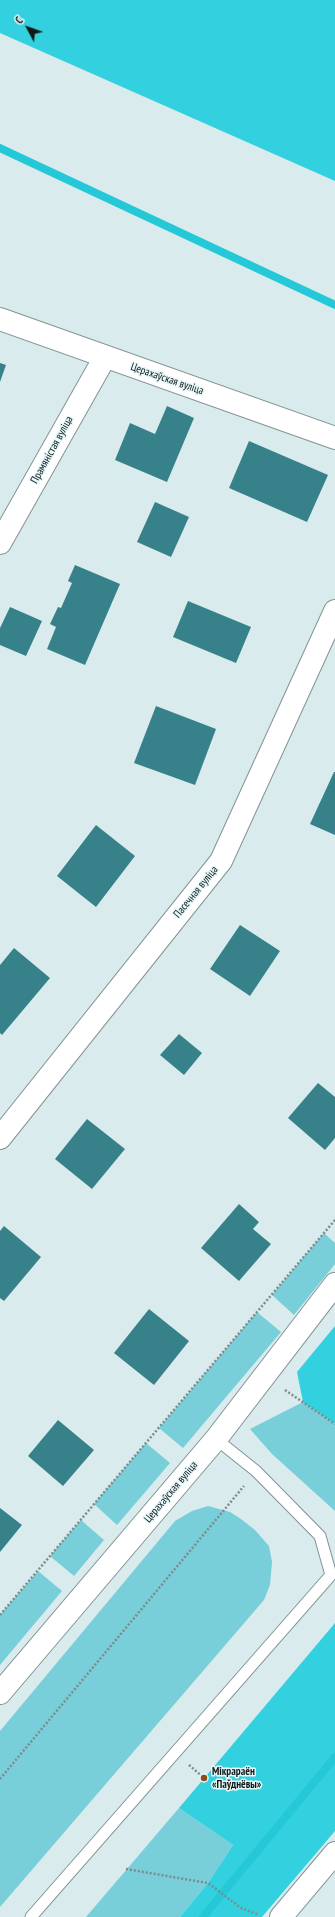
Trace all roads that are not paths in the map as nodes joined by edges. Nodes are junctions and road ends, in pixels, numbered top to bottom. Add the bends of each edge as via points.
1 (0, 319) edge
2 (105, 357) junction
3 (335, 438) edge
4 (0, 543) edge
5 (335, 611) edge
6 (0, 1138) edge
7 (335, 1284) edge
8 (216, 1439) junction
9 (0, 1693) edge
10 (335, 1853) edge
11 (272, 1916) edge
12 (31, 1917) edge

1 - 2 street, Церахаўская вуліца
2 - 3 street, Церахаўская вуліца
2 - 4 street, Прамяністая вуліца
5 - 6 street, Пасечная вуліца via 221,861
7 - 8 street, Церахаўская вуліца
8 - 9 street, Церахаўская вуліца
8 - 12 lane via 256,1470 320,1536 331,1575
10 - 11 street

